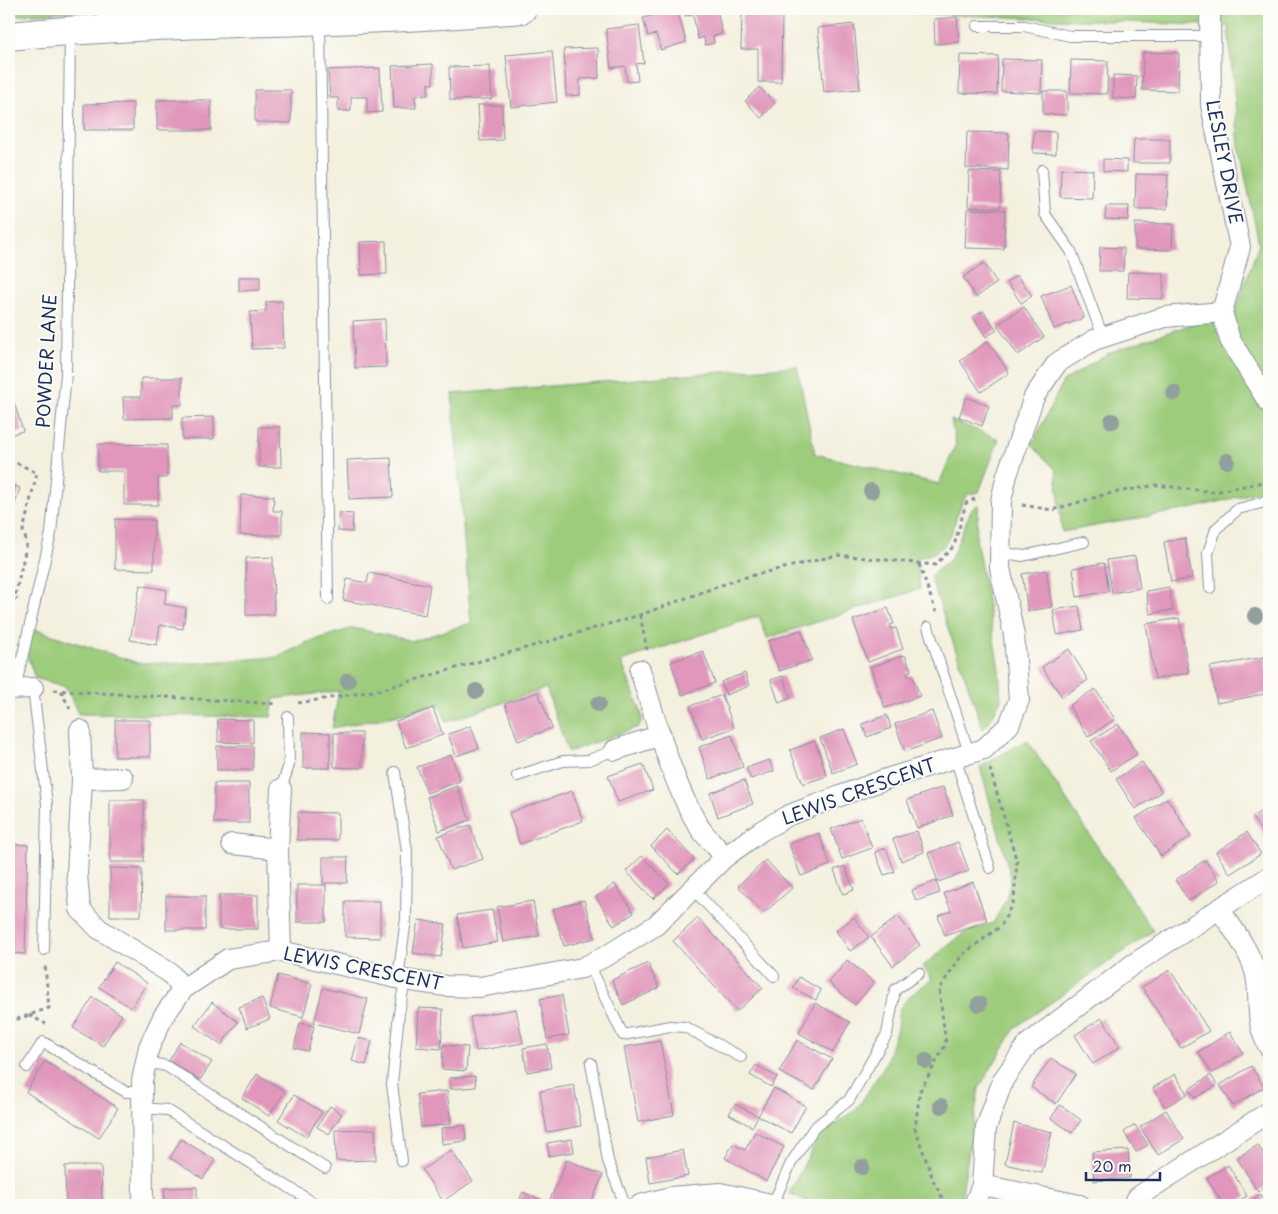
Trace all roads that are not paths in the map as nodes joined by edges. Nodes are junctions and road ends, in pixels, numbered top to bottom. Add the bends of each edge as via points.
1 (522, 9) edge
2 (1210, 9) edge
3 (472, 11) edge
4 (320, 22) junction
5 (977, 26) dead end
6 (70, 30) junction
7 (9, 36) edge
8 (1210, 36) junction
9 (1042, 170) dead end
10 (1222, 312) junction
11 (1103, 337) junction
12 (1269, 403) edge
13 (1269, 501) edge
14 (1084, 542) dead end
15 (1000, 552) junction
16 (1210, 588) dead end
17 (328, 599) dead end
18 (928, 627) dead end
19 (640, 670) road end
20 (19, 689) edge
21 (288, 717) dead end
22 (80, 730) dead end
23 (661, 735) junction
24 (615, 750) joint
25 (969, 753) junction
26 (395, 772) dead end
27 (517, 776) dead end
28 (123, 778) dead end
29 (82, 779) junction
30 (281, 789) joint
31 (232, 844) dead end
32 (278, 849) junction
33 (725, 857) junction
34 (990, 868) dead end
35 (1269, 877) edge
36 (693, 889) junction
37 (1220, 910) junction
38 (44, 950) road end
39 (281, 951) junction
40 (589, 964) junction
41 (919, 973) dead end
42 (774, 976) dead end
43 (401, 979) junction
44 (183, 988) junction
45 (1269, 1047) edge
46 (741, 1057) dead end
47 (146, 1062) junction
48 (591, 1063) dead end
49 (27, 1067) dead end
50 (142, 1100) junction
51 (1269, 1112) edge
52 (402, 1161) dead end
53 (325, 1168) dead end
54 (982, 1185) junction
55 (143, 1205) edge
56 (317, 1205) edge
57 (625, 1205) edge
58 (640, 1205) edge
59 (775, 1205) edge
60 (974, 1205) edge
61 (1080, 1205) edge
62 (1133, 1205) edge

1 - 3 street
2 - 8 street, LESLEY DRIVE
3 - 4 street
4 - 6 street
4 - 17 lane
5 - 8 lane via 1024,26 1070,36
6 - 7 street
6 - 20 lane, POWDER LANE via 66,374 51,533
8 - 10 street, LESLEY DRIVE via 1211,105 1240,247
9 - 11 lane via 1045,214 1071,251
10 - 11 street, LEWIS CRESCENT via 1166,317
10 - 12 street via 1230,340
11 - 15 street, LEWIS CRESCENT via 1057,363 1034,397 1001,501
13 - 16 lane via 1238,509 1216,529 1208,553
14 - 15 lane via 1022,556
15 - 25 street, LEWIS CRESCENT via 1000,568 1014,634 1019,700 1009,726
18 - 25 lane
19 - 23 street
20 - 38 lane, POWDER LANE via 47,804
21 - 30 lane via 289,765
22 - 29 street
23 - 24 street
23 - 33 street via 702,831
24 - 27 lane via 589,760 563,761
25 - 33 street, LEWIS CRESCENT via 789,815
25 - 34 lane
26 - 43 lane via 407,851
28 - 29 street
29 - 44 street via 77,874 80,910 98,929 170,973
30 - 32 street
31 - 32 street
32 - 39 street
33 - 36 street, LEWIS CRESCENT
35 - 37 street
36 - 40 street, LEWIS CRESCENT via 656,926
36 - 42 lane
37 - 45 street via 1245,946 1255,972 1257,1014
37 - 54 street via 1132,965 1028,1044 1003,1080 986,1128
39 - 43 street, LEWIS CRESCENT
39 - 44 street, LEWIS CRESCENT via 228,959
40 - 43 street, LEWIS CRESCENT via 480,987
40 - 46 lane via 623,1035 670,1026 686,1027
41 - 59 lane via 895,990 887,1034 849,1100 814,1128 791,1163
43 - 52 lane via 392,1084
44 - 47 street, LEWIS CRESCENT via 163,1017
47 - 50 street, LEWIS CRESCENT
47 - 53 lane via 166,1066
48 - 57 lane via 608,1161
49 - 50 lane via 43,1042
50 - 55 street, LEWIS CRESCENT
50 - 56 lane via 166,1110
51 - 62 street via 1154,1186 1138,1197
54 - 60 street
54 - 61 street
58 - 59 street via 720,1193

